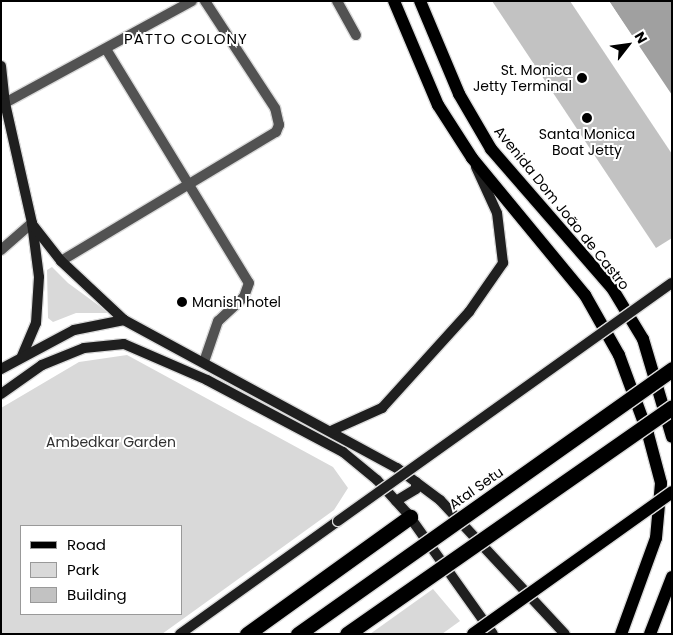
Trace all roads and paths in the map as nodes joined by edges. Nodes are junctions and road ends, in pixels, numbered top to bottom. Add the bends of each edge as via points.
1 (192, 1) edge
2 (205, 1) edge
3 (337, 1) edge
4 (394, 1) edge
5 (420, 1) edge
6 (356, 35) dead end
7 (106, 49) junction
8 (1, 66) edge
9 (5, 103) junction
10 (472, 158) junction
11 (188, 188) junction
12 (32, 223) junction
13 (1, 250) edge
14 (61, 261) junction
15 (672, 283) edge
16 (124, 320) junction
17 (22, 356) junction
18 (204, 362) junction
19 (1, 369) edge
20 (672, 369) edge
21 (1, 394) edge
22 (672, 407) edge
23 (333, 430) junction
24 (672, 437) edge
25 (416, 482) junction
26 (672, 492) edge
27 (396, 501) junction
28 (410, 517) junction
29 (672, 577) edge
30 (180, 634) edge
31 (247, 634) edge
32 (298, 634) edge
33 (347, 634) edge
34 (473, 634) edge
35 (493, 634) edge
36 (565, 634) edge
37 (621, 634) edge
38 (650, 634) edge

1 - 7 street
2 - 11 street via 275,108 279,125 276,132
3 - 6 street
4 - 10 main road via 438,105
5 - 24 main road, Avenida Dom João de Castro via 459,94 491,149 612,288 643,339
7 - 9 street
7 - 11 street
8 - 9 main road
9 - 12 main road
10 - 23 main road via 497,213 504,263 469,312 382,408
10 - 37 main road via 585,295 620,356 648,434 661,482 656,538
11 - 14 street
11 - 18 street via 242,266 249,283 244,297 218,321 210,336
12 - 13 street
12 - 14 main road
12 - 17 main road via 40,300
14 - 16 main road
15 - 30 main road, bridge
16 - 17 main road via 74,330
16 - 18 main road
17 - 19 main road
18 - 23 main road
20 - 32 highway, Atal Setu, bridge
21 - 27 main road via 42,365 84,348 124,344 207,380 343,452
22 - 33 highway, bridge
23 - 25 main road
25 - 27 main road via 416,489
25 - 36 main road via 440,500
26 - 34 main road, bridge
27 - 28 main road
28 - 31 highway
28 - 35 main road
29 - 38 main road

